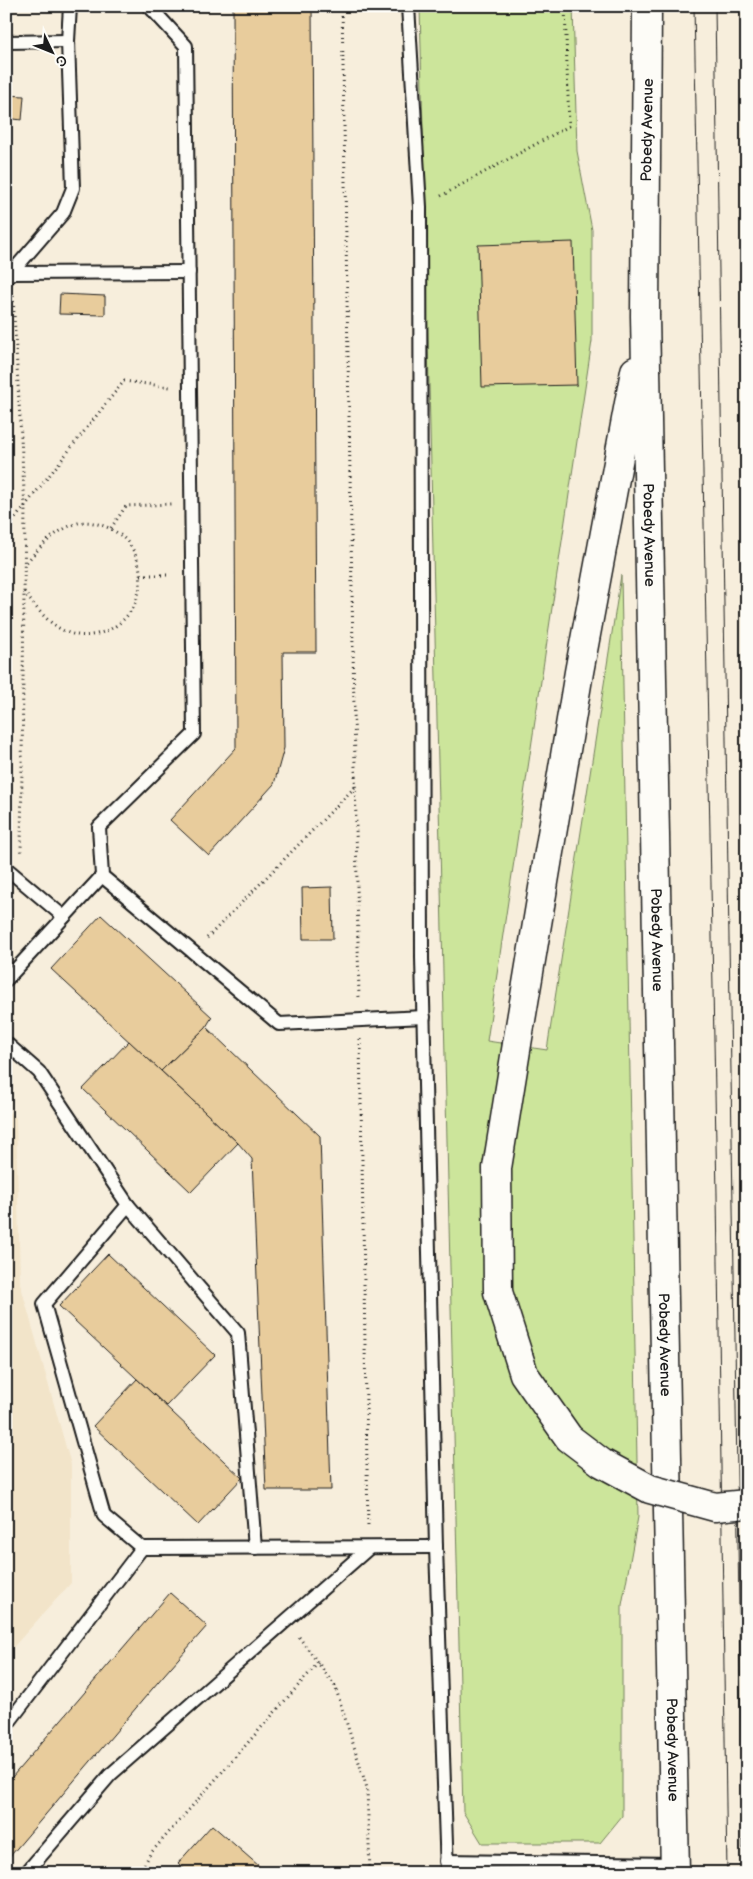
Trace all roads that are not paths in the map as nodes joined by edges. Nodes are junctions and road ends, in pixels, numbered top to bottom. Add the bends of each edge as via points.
1 (70, 6) edge
2 (149, 6) edge
3 (408, 6) edge
4 (648, 6) edge
5 (68, 41) junction
6 (6, 42) edge
7 (189, 272) junction
8 (9, 276) edge
9 (645, 316) junction
10 (6, 868) edge
11 (102, 876) junction
12 (64, 917) junction
13 (6, 980) edge
14 (424, 1017) junction
15 (6, 1043) edge
16 (128, 1205) junction
17 (747, 1504) edge
18 (436, 1547) junction
19 (142, 1548) junction
20 (255, 1548) junction
21 (368, 1548) junction
22 (8, 1719) edge
23 (446, 1867) edge
24 (675, 1869) edge
25 (26, 1873) edge

1 - 5 lane
2 - 7 lane via 186,46
3 - 14 lane via 420,207
4 - 9 main road, Pobedy Avenue
5 - 6 lane
5 - 8 lane via 73,188 63,213
7 - 8 lane
7 - 11 lane via 194,734 100,826
9 - 17 main road, bridge via 579,672 497,1168 498,1292 524,1374 568,1438 602,1463 650,1489 715,1507
9 - 24 main road, Pobedy Avenue
10 - 12 lane
11 - 12 lane
11 - 14 lane via 279,1024
12 - 13 lane
14 - 18 lane
15 - 16 lane via 39,1072
16 - 19 lane via 44,1304 104,1516
16 - 20 lane via 238,1333
18 - 21 lane
18 - 23 lane
19 - 20 lane
19 - 22 lane
20 - 21 lane
21 - 25 lane via 110,1774
23 - 24 lane

